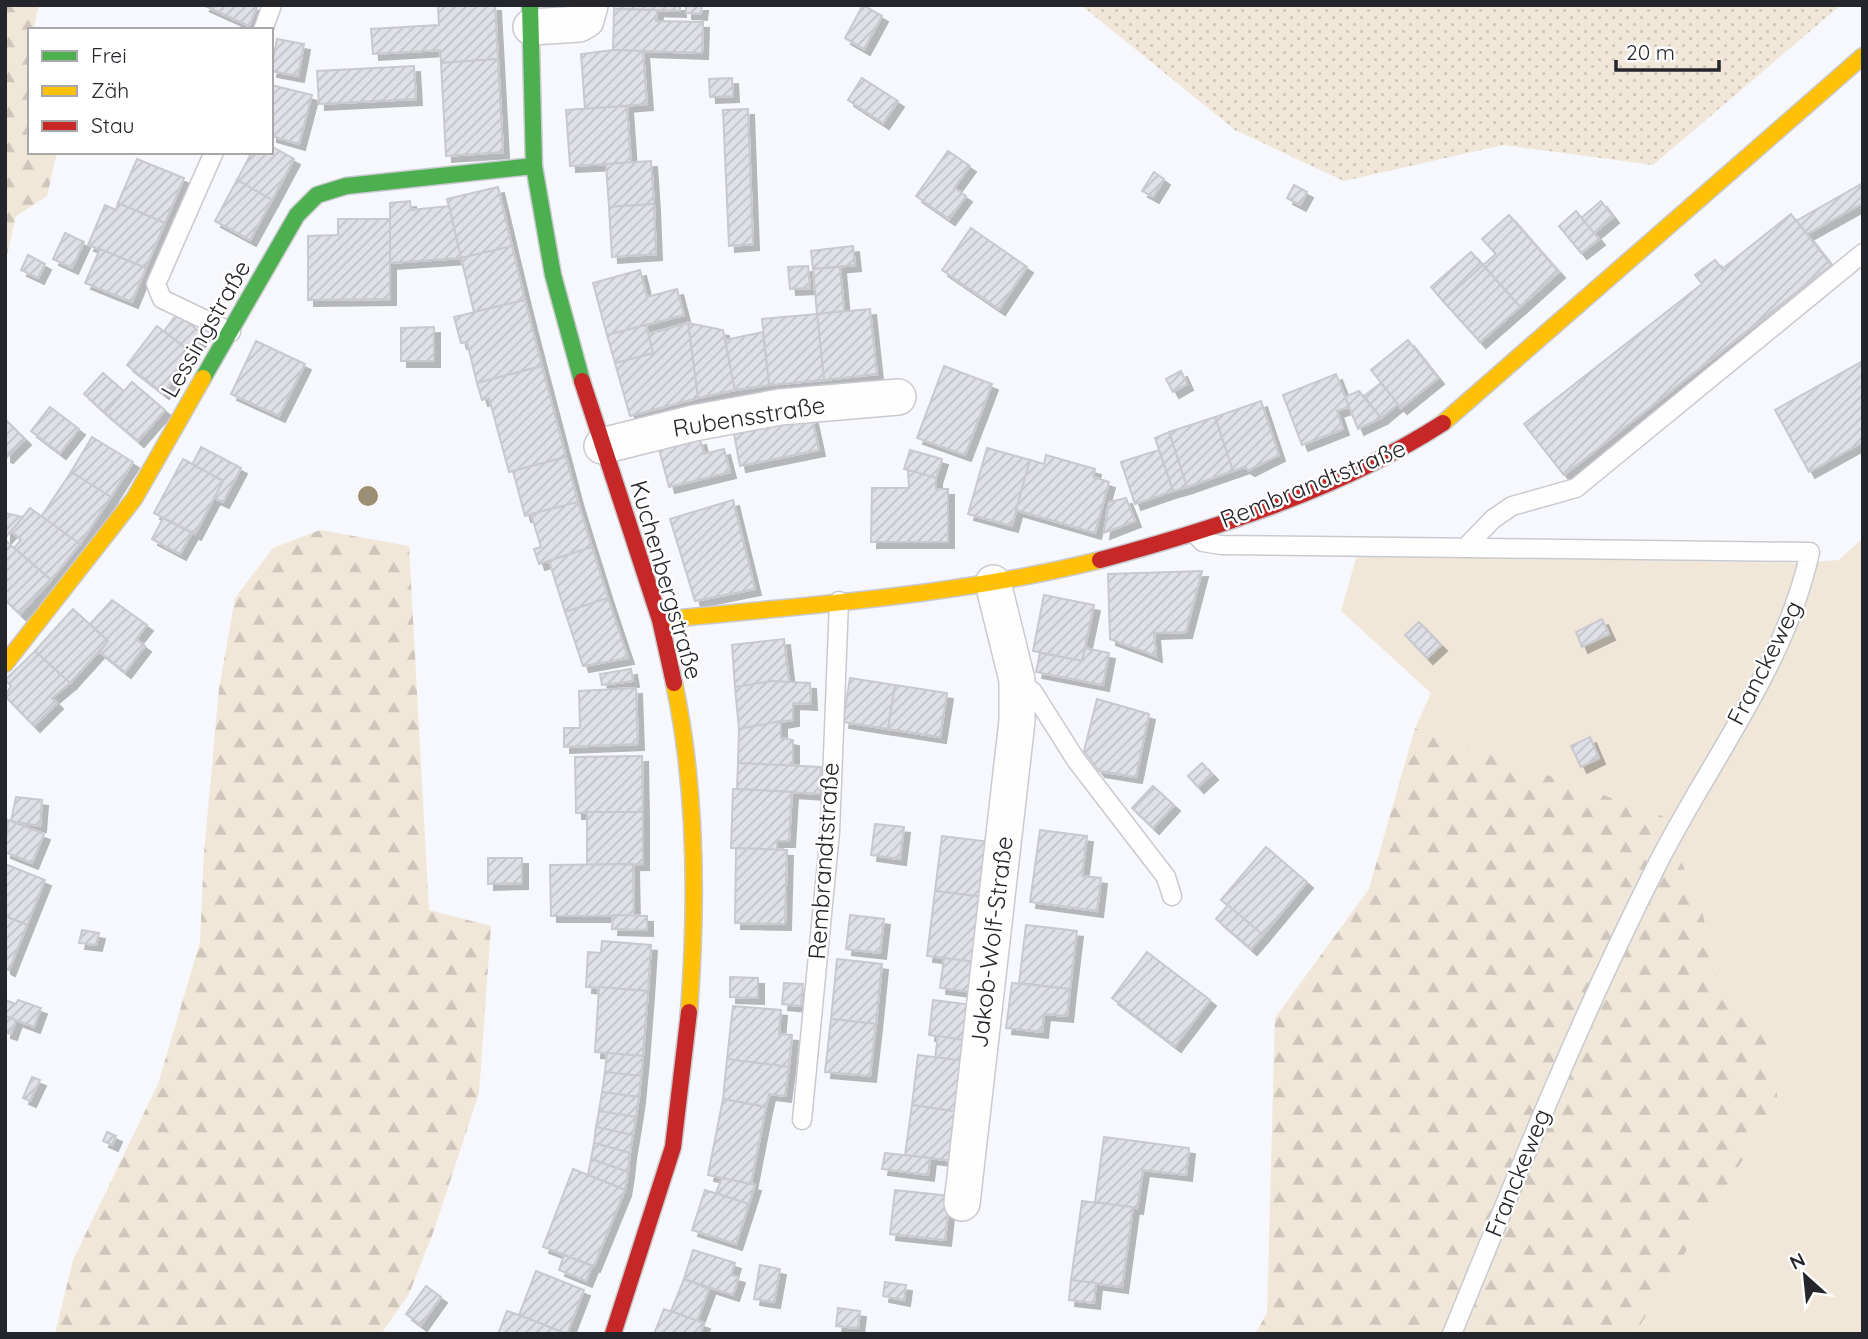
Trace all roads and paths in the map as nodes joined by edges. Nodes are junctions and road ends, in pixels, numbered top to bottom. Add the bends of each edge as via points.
1 (272, 5) edge
2 (590, 5) edge
3 (531, 16) edge
4 (263, 28) edge
5 (1863, 56) edge
6 (213, 154) edge
7 (534, 166) junction
8 (1863, 253) edge
9 (231, 332) junction
10 (898, 397) dead end
11 (602, 446) junction
12 (1193, 533) junction
13 (1465, 548) junction
14 (993, 583) junction
15 (839, 601) junction
16 (660, 621) junction
17 (5, 664) edge
18 (1017, 681) junction
19 (1172, 896) dead end
20 (802, 1120) dead end
21 (962, 1203) dead end
22 (613, 1334) edge
23 (1452, 1334) edge

1 - 4 lane
2 - 3 street via 586,20 579,24
3 - 7 street, Kuchenbergstraße
5 - 12 street, Rembrandtstraße via 1443,423 1371,465
6 - 9 lane via 156,284 162,299
7 - 9 street, Lessingstraße via 346,186 317,195 297,215
7 - 11 street, Kuchenbergstraße via 552,275
8 - 13 lane via 1576,488 1512,506
9 - 17 street, Lessingstraße via 134,499
10 - 11 street, Rubensstraße via 780,407
11 - 16 street, Kuchenbergstraße
12 - 13 lane, Franckeweg via 1203,542 1221,545
12 - 14 street, Rembrandtstraße via 1097,561
13 - 23 lane, Franckeweg via 1810,552 1785,633 1655,867 1557,1078
14 - 15 street, Rembrandtstraße
14 - 18 street, Jakob-Wolf-Straße
15 - 16 street, Rembrandtstraße
15 - 20 lane, Rembrandtstraße via 830,832
16 - 22 street, Kuchenbergstraße via 689,783 690,997 674,1147
18 - 19 lane via 1033,692 1076,760 1166,877
18 - 21 street, Jakob-Wolf-Straße via 1017,721

